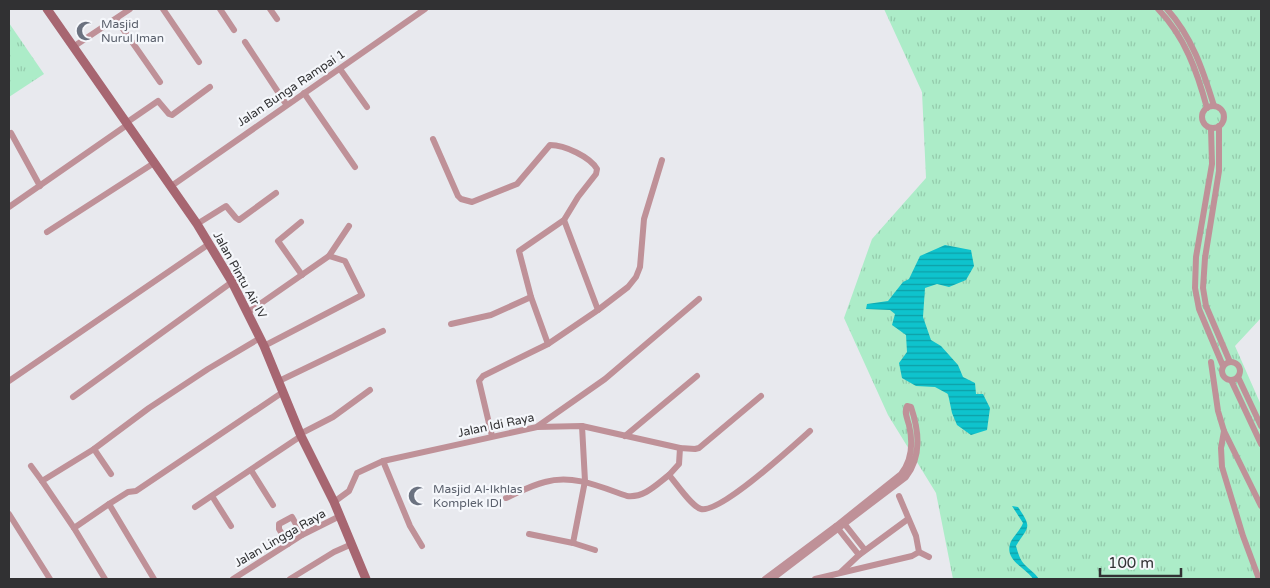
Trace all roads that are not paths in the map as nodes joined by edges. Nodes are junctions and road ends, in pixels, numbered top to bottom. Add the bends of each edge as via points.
1 (47, 9) edge
2 (130, 9) edge
3 (163, 9) edge
4 (220, 9) edge
5 (270, 9) edge
6 (424, 9) edge
7 (1158, 9) edge
8 (1167, 9) edge
9 (118, 14) edge
10 (277, 18) dead end
11 (234, 30) dead end
12 (245, 42) dead end
13 (73, 47) junction
14 (199, 62) dead end
15 (340, 69) junction
16 (160, 82) dead end
17 (210, 87) dead end
18 (304, 93) junction
19 (286, 104) junction
20 (367, 107) dead end
21 (1210, 107) junction
22 (126, 124) junction
23 (1219, 126) junction
24 (1211, 128) junction
25 (11, 133) dead end
26 (433, 139) dead end
27 (662, 160) dead end
28 (154, 163) junction
29 (355, 166) dead end
30 (40, 186) junction
31 (170, 187) junction
32 (276, 193) dead end
33 (9, 207) edge
34 (564, 220) junction
35 (301, 222) dead end
36 (197, 224) junction
37 (349, 226) dead end
38 (47, 232) dead end
39 (209, 244) junction
40 (329, 256) junction
41 (302, 275) junction
42 (232, 282) junction
43 (531, 297) junction
44 (699, 299) dead end
45 (1206, 306) junction
46 (1199, 309) junction
47 (598, 310) junction
48 (247, 313) junction
49 (451, 324) dead end
50 (383, 331) dead end
51 (262, 342) junction
52 (548, 344) junction
53 (1211, 362) dead end
54 (1230, 362) junction
55 (1223, 366) junction
56 (697, 376) dead end
57 (1238, 377) junction
58 (9, 380) edge
59 (1230, 380) junction
60 (279, 381) junction
61 (370, 390) dead end
62 (283, 392) junction
63 (762, 396) dead end
64 (73, 397) dead end
65 (537, 426) junction
66 (582, 426) junction
67 (1261, 426) edge
68 (810, 431) dead end
69 (1224, 431) junction
70 (301, 435) junction
71 (492, 436) junction
72 (625, 436) junction
73 (1261, 444) edge
74 (680, 448) junction
75 (94, 449) junction
76 (383, 461) junction
77 (30, 466) dead end
78 (250, 470) junction
79 (111, 474) dead end
80 (669, 475) junction
81 (585, 481) junction
82 (42, 482) junction
83 (212, 496) junction
84 (899, 496) dead end
85 (506, 498) dead end
86 (334, 502) junction
87 (109, 504) junction
88 (273, 505) dead end
89 (1261, 506) edge
90 (195, 507) dead end
91 (9, 514) edge
92 (340, 516) junction
93 (908, 519) junction
94 (843, 523) junction
95 (230, 526) dead end
96 (74, 528) junction
97 (837, 528) junction
98 (529, 534) dead end
99 (302, 536) junction
100 (573, 542) junction
101 (288, 544) junction
102 (352, 544) junction
103 (422, 546) dead end
104 (595, 550) dead end
105 (919, 552) junction
106 (862, 553) junction
107 (929, 557) dead end
108 (790, 563) junction
109 (841, 572) junction
110 (50, 579) edge
111 (105, 579) edge
112 (154, 579) edge
113 (233, 579) edge
114 (290, 579) edge
115 (366, 579) edge
116 (764, 579) edge
117 (772, 579) edge
118 (815, 579) edge
119 (1259, 579) edge

1 - 13 main road, Jalan Pintu Air IV
2 - 9 street
3 - 14 street
4 - 11 street
5 - 10 street
6 - 15 street, Jalan Bunga Rampai 1
7 - 21 street via 1186,47
8 - 21 street via 1183,29 1204,71
9 - 13 street
9 - 16 street
12 - 19 street
13 - 22 main road, Jalan Pintu Air IV
15 - 18 street, Jalan Bunga Rampai 1
15 - 20 street
17 - 22 street via 172,115 158,100
18 - 19 street, Jalan Bunga Rampai 1
18 - 29 street
19 - 31 street, Jalan Bunga Rampai 1
21 - 23 street via 1220,108 1224,114 1224,121
21 - 24 street via 1203,114 1203,121
22 - 28 main road, Jalan Pintu Air IV
22 - 30 street
23 - 24 street
23 - 45 street via 1219,171 1203,274
24 - 46 street via 1210,176 1196,257
25 - 30 street
26 - 34 street via 458,196 466,201 477,201 516,184 550,145 566,148 592,162 597,171
27 - 47 street via 644,219 640,267 636,277
28 - 31 main road, Jalan Pintu Air IV
28 - 38 street
30 - 33 street
31 - 36 main road, Jalan Pintu Air IV
32 - 36 street via 238,220 226,206
34 - 43 street via 519,251
34 - 47 street
35 - 41 street via 278,241
36 - 39 main road, Jalan Pintu Air IV
37 - 40 street
39 - 42 main road, Jalan Pintu Air IV
39 - 58 street
40 - 41 street
40 - 51 street via 345,262 362,294
41 - 48 street
42 - 48 main road, Jalan Pintu Air IV
42 - 64 street
43 - 49 street via 491,315
43 - 52 street
44 - 65 street via 605,379
45 - 46 street
45 - 54 street
46 - 55 street
47 - 52 street
48 - 51 main road, Jalan Pintu Air IV
50 - 60 street
51 - 60 main road, Jalan Pintu Air IV
51 - 75 street via 200,374
52 - 71 street via 480,379
53 - 69 street
54 - 55 street
54 - 57 street via 1240,367
55 - 59 street via 1223,375
56 - 72 street
57 - 59 street
57 - 67 street
59 - 73 street
60 - 62 main road, Jalan Pintu Air IV
61 - 70 street
62 - 70 main road, Jalan Pintu Air IV
62 - 87 street via 136,491 128,492
63 - 74 street via 699,448
65 - 66 street, Jalan Idi Raya
65 - 71 street, Jalan Idi Raya
66 - 72 street, Jalan Idi Raya
66 - 81 street
68 - 80 street via 744,487 708,509 692,503
69 - 89 street
69 - 119 street via 1222,467
70 - 78 street
70 - 86 main road, Jalan Pintu Air IV
71 - 76 street, Jalan Idi Raya
72 - 74 street, Jalan Idi Raya
74 - 80 street via 679,464
75 - 79 street
75 - 82 street
76 - 86 street, Jalan Idi Raya via 357,473 349,491
76 - 103 street via 410,526
77 - 82 street
78 - 83 street
78 - 88 street
80 - 81 street via 647,492 633,497
81 - 85 street via 552,480
81 - 100 street
82 - 96 street
83 - 90 street
83 - 95 street
84 - 93 street
86 - 92 main road, Jalan Pintu Air IV
87 - 96 street
87 - 112 street
91 - 110 street
92 - 99 street, Jalan Lingga Raya
92 - 102 main road, Jalan Pintu Air IV
93 - 105 street
93 - 106 street
94 - 94 street via 905,469 910,459 911,444 905,411 909,406 918,443 911,472
94 - 97 street
94 - 106 street
96 - 111 street
97 - 106 street
97 - 108 street
98 - 100 street
99 - 101 street, Jalan Lingga Raya
99 - 101 street via 290,517 279,524
100 - 104 street
101 - 113 street, Jalan Lingga Raya
102 - 114 street
102 - 115 main road, Jalan Pintu Air IV
105 - 107 street
105 - 109 street
106 - 109 street
108 - 116 street
108 - 117 street
109 - 118 street

